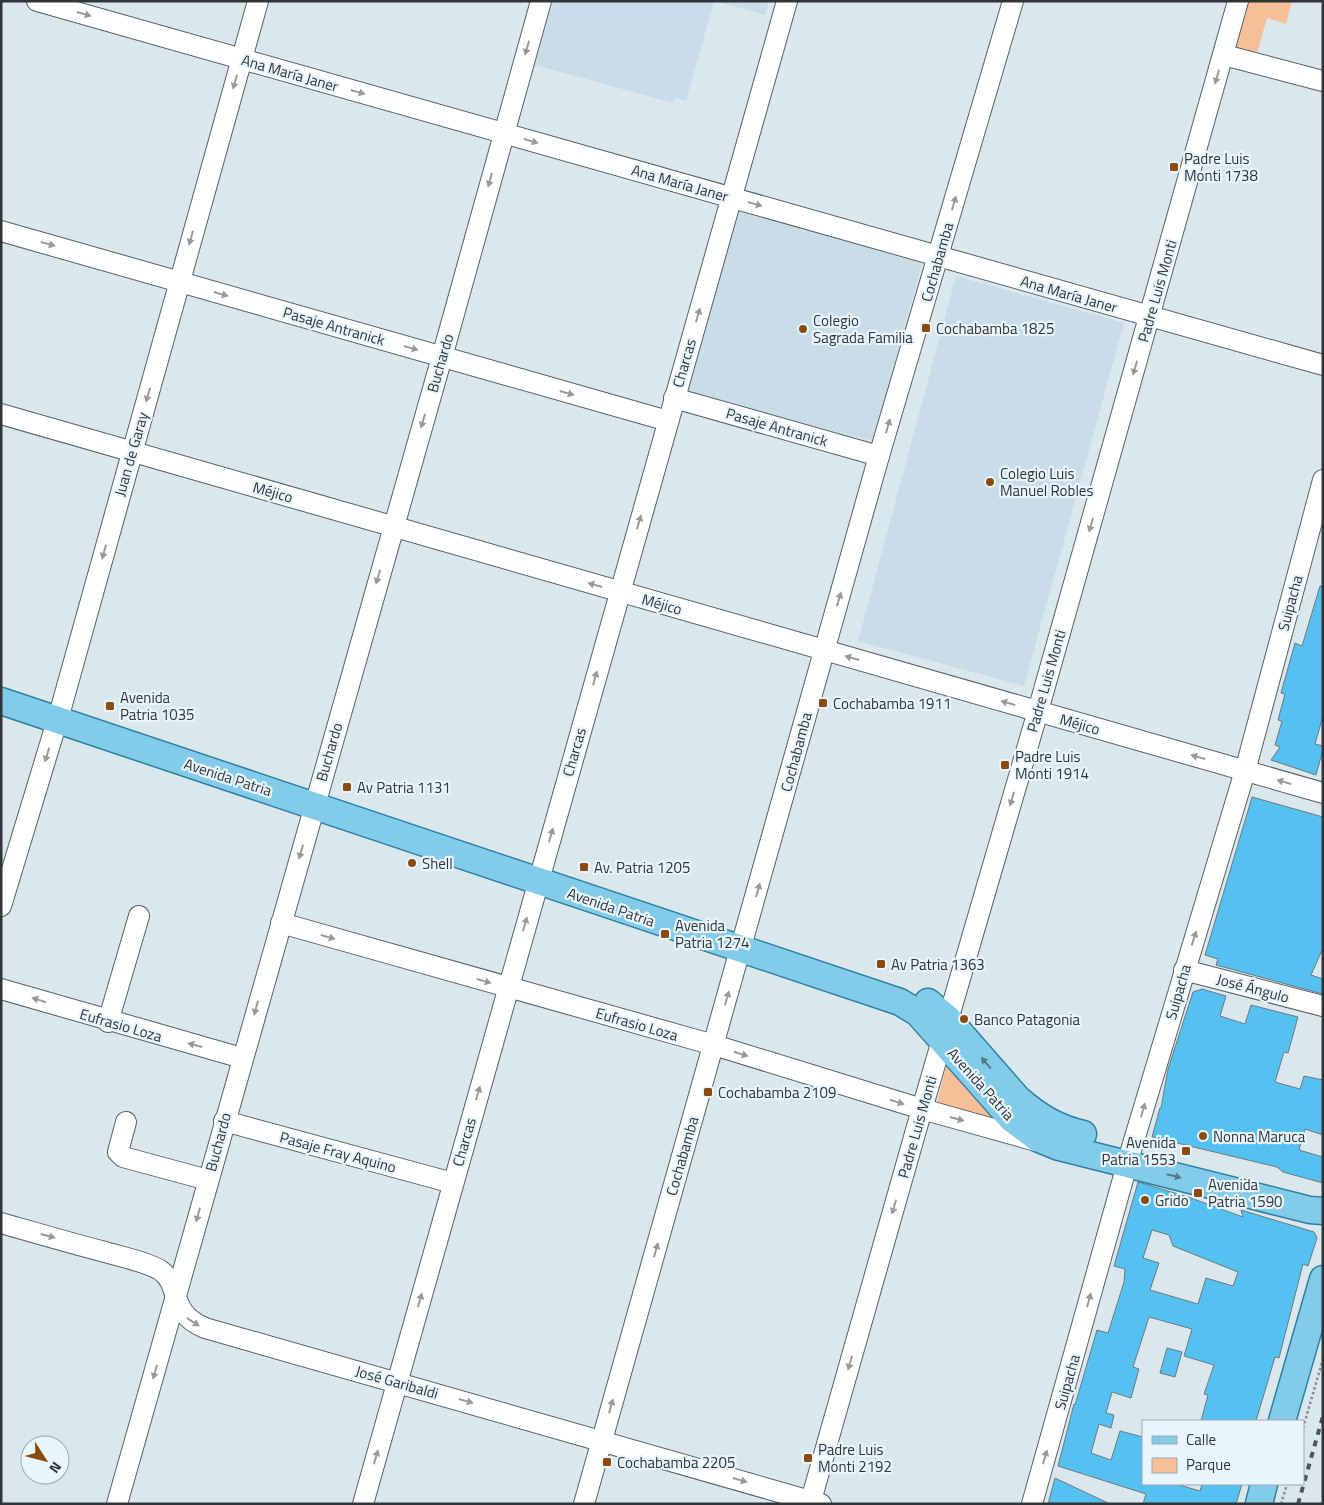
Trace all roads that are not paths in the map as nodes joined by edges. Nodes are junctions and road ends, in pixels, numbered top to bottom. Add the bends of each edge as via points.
1 (37, 1) edge
2 (258, 1) edge
3 (540, 1) edge
4 (787, 1) edge
5 (1013, 1) edge
6 (1240, 5) edge
7 (1224, 55) junction
8 (242, 59) junction
9 (1323, 81) edge
10 (503, 133) junction
11 (731, 197) junction
12 (1, 231) edge
13 (938, 257) junction
14 (179, 282) junction
15 (1150, 316) junction
16 (442, 357) junction
17 (1323, 365) edge
18 (674, 398) junction
19 (1, 414) edge
20 (668, 422) junction
21 (132, 452) junction
22 (879, 456) junction
23 (1323, 480) edge
24 (392, 527) junction
25 (620, 592) junction
26 (824, 650) junction
27 (1, 689) edge
28 (1, 702) edge
29 (1038, 712) junction
30 (59, 714) junction
31 (1245, 771) junction
32 (1323, 793) edge
33 (316, 799) junction
34 (539, 875) junction
35 (1, 906) edge
36 (139, 916) dead end
37 (281, 924) junction
38 (743, 944) junction
39 (1184, 970) junction
40 (508, 988) junction
41 (1, 989) edge
42 (1323, 1006) edge
43 (108, 1022) junction
44 (945, 1029) junction
45 (714, 1045) junction
46 (242, 1058) junction
47 (922, 1109) junction
48 (1007, 1115) junction
49 (224, 1121) junction
50 (126, 1122) dead end
51 (1130, 1156) junction
52 (208, 1180) junction
53 (453, 1184) junction
54 (1323, 1201) edge
55 (1323, 1211) edge
56 (1, 1224) edge
57 (1323, 1279) edge
58 (176, 1299) junction
59 (397, 1382) junction
60 (1282, 1420) edge
61 (602, 1440) junction
62 (1264, 1485) edge
63 (814, 1503) edge
64 (117, 1504) edge
65 (363, 1504) edge
66 (584, 1504) edge
67 (1032, 1504) edge
68 (1259, 1504) edge

1 -> 8 street, Ana María Janer
2 - 8 street, Juan de Garay
3 -> 10 street, Buchardo
4 - 11 street, Charcas
13 -> 5 street, Cochabamba
6 - 7 street, Padre Luis Monti
7 - 9 street
7 -> 15 street, Padre Luis Monti
8 -> 10 street, Ana María Janer
8 -> 14 street, Juan de Garay
10 -> 11 street, Ana María Janer
10 -> 16 street, Buchardo
11 -> 13 street, Ana María Janer
18 -> 11 street, Charcas
12 -> 14 street, Pasaje Antranick
13 - 15 street, Ana María Janer
22 -> 13 street, Cochabamba
14 -> 16 street, Pasaje Antranick
14 -> 21 street, Juan de Garay
15 - 17 street, Ana María Janer
15 -> 29 street, Padre Luis Monti
16 -> 20 street, Pasaje Antranick
16 -> 24 street, Buchardo
18 - 20 street, Charcas
18 - 22 street, Pasaje Antranick
19 - 21 street, Méjico
25 -> 20 street, Charcas
21 - 24 street, Méjico
21 -> 30 street, Juan de Garay
26 -> 22 street, Cochabamba
23 - 31 street, Suipacha
25 -> 24 street, Méjico
24 -> 33 street, Buchardo
25 - 26 street, Méjico
34 -> 25 street, Charcas
29 -> 26 street, Méjico
38 -> 26 street, Cochabamba
27 - 30 main road, Avenida Patria
28 - 30 main road, Avenida Patria
31 -> 29 street, Méjico
29 -> 44 street, Padre Luis Monti
30 - 33 main road, Avenida Patria
30 -> 35 street, Juan de Garay
32 -> 31 street, Méjico
39 -> 31 street, Suipacha
33 - 34 main road, Avenida Patria
33 -> 37 street, Buchardo
34 - 38 main road, Avenida Patria
40 -> 34 street, Charcas
36 - 43 street
37 -> 40 street, Eufrasio Loza
37 -> 46 street, Buchardo
38 - 44 main road, Avenida Patria via 915,994 931,1004
45 -> 38 street, Cochabamba
39 - 42 street, José Ángulo
51 -> 39 street, Suipacha
40 - 45 street, Eufrasio Loza
53 -> 40 street, Charcas
43 -> 41 street, Eufrasio Loza
46 -> 43 street, Eufrasio Loza
44 - 47 street, Padre Luis Monti
44 - 48 main road, Avenida Patria
45 -> 47 street, Eufrasio Loza
61 -> 45 street, Cochabamba
46 - 49 street, Buchardo
47 -> 48 street, Eufrasio Loza
47 -> 63 street, Padre Luis Monti
48 - 51 main road, Avenida Patria via 1045,1121
48 - 51 main road, Avenida Patria via 1024,1129 1059,1147
49 - 52 street, Buchardo
49 - 53 street, Pasaje Fray Aquino
50 - 52 street via 118,1152 123,1156
51 - 54 main road, Avenida Patria
51 -> 55 main road, Avenida Patria via 1310,1210
67 -> 51 street, Suipacha
52 -> 58 street, Buchardo
59 -> 53 street, Charcas
56 -> 58 street, José Garibaldi via 158,1269 166,1276
57 - 60 main road
58 -> 59 street, José Garibaldi via 183,1314 205,1328
58 -> 64 street, Buchardo
59 -> 61 street, José Garibaldi
65 -> 59 street, Charcas
61 -> 63 street, José Garibaldi
61 - 66 street, Cochabamba
62 - 68 main road

